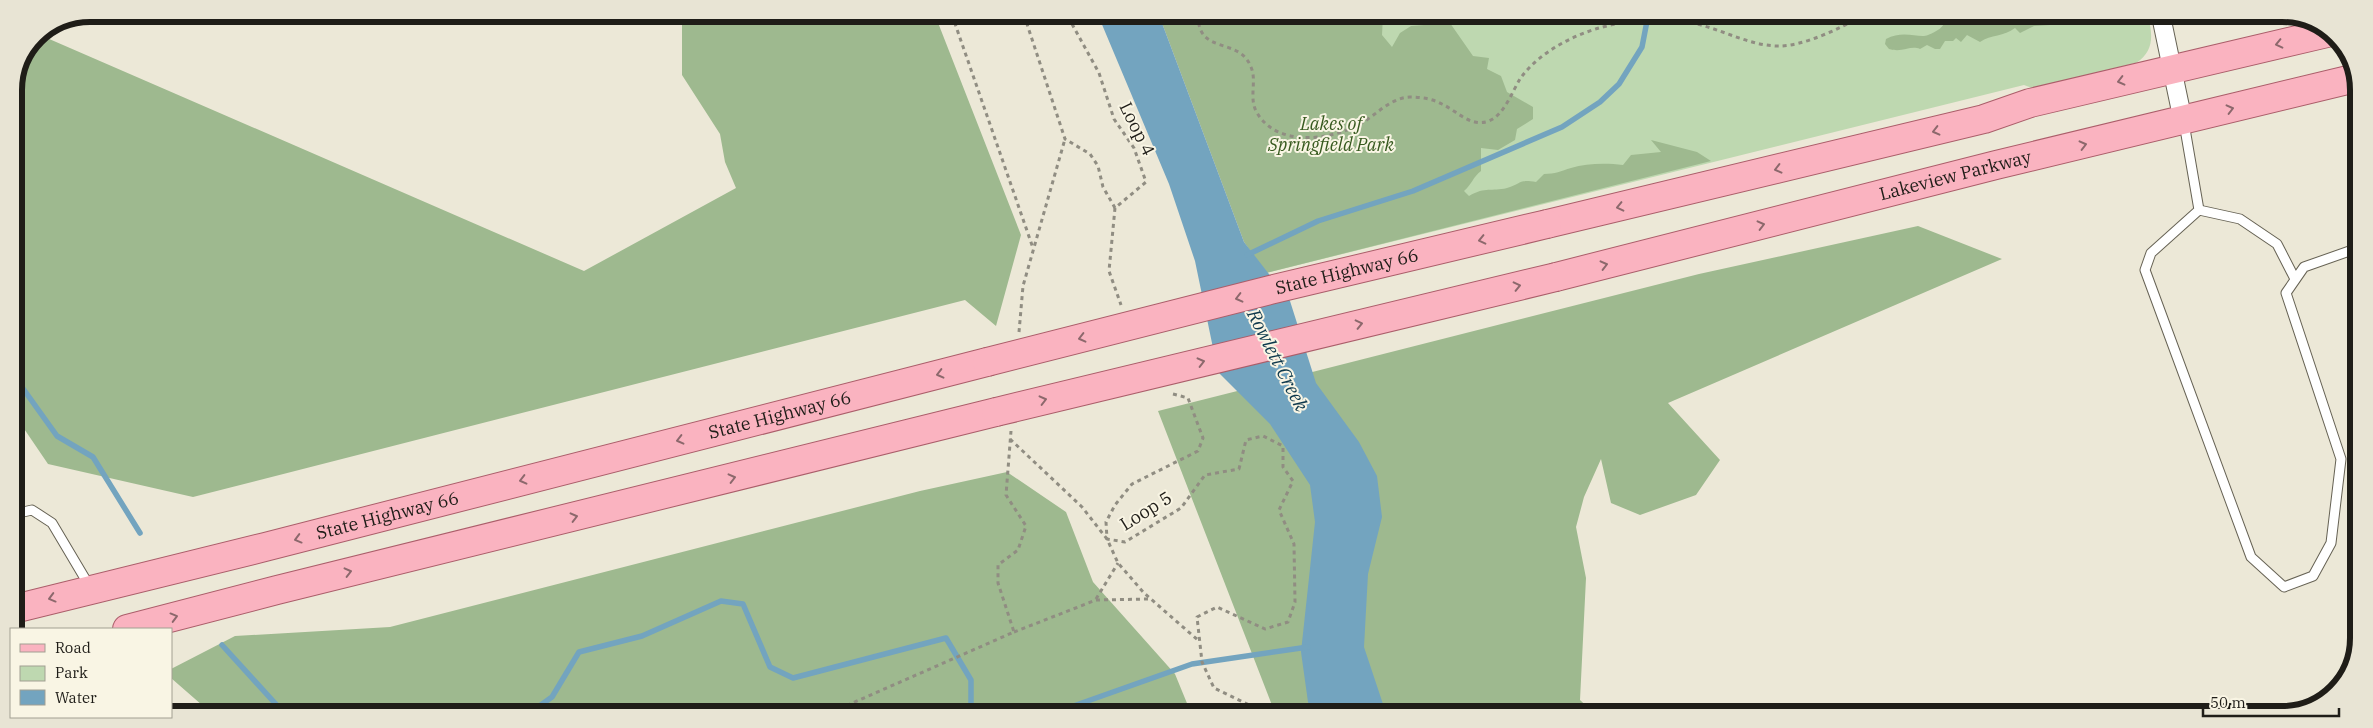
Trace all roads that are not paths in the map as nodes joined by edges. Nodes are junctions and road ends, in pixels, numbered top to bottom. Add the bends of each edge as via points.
1 (2161, 22) edge
2 (2321, 34) edge
3 (2171, 69) junction
4 (2349, 80) edge
5 (2183, 121) junction
6 (2199, 210) junction
7 (2350, 251) edge
8 (2295, 280) junction
9 (23, 512) edge
10 (90, 589) junction
11 (23, 606) edge
12 (130, 628) edge

1 - 3 street
2 -> 3 main road
3 - 5 street
3 -> 10 main road, State Highway 66, bridge via 2030,103 1984,120 1270,290
5 -> 4 main road, Lakeview Parkway
5 - 6 lane
12 -> 5 main road, Lakeview Parkway, bridge
6 - 8 lane via 2240,219 2277,244
6 - 8 lane via 2151,253 2145,270 2252,557 2284,587 2313,576 2332,543 2341,459 2286,293
7 - 8 lane via 2304,267
9 - 10 lane via 32,510 52,523
10 -> 11 main road, State Highway 66

